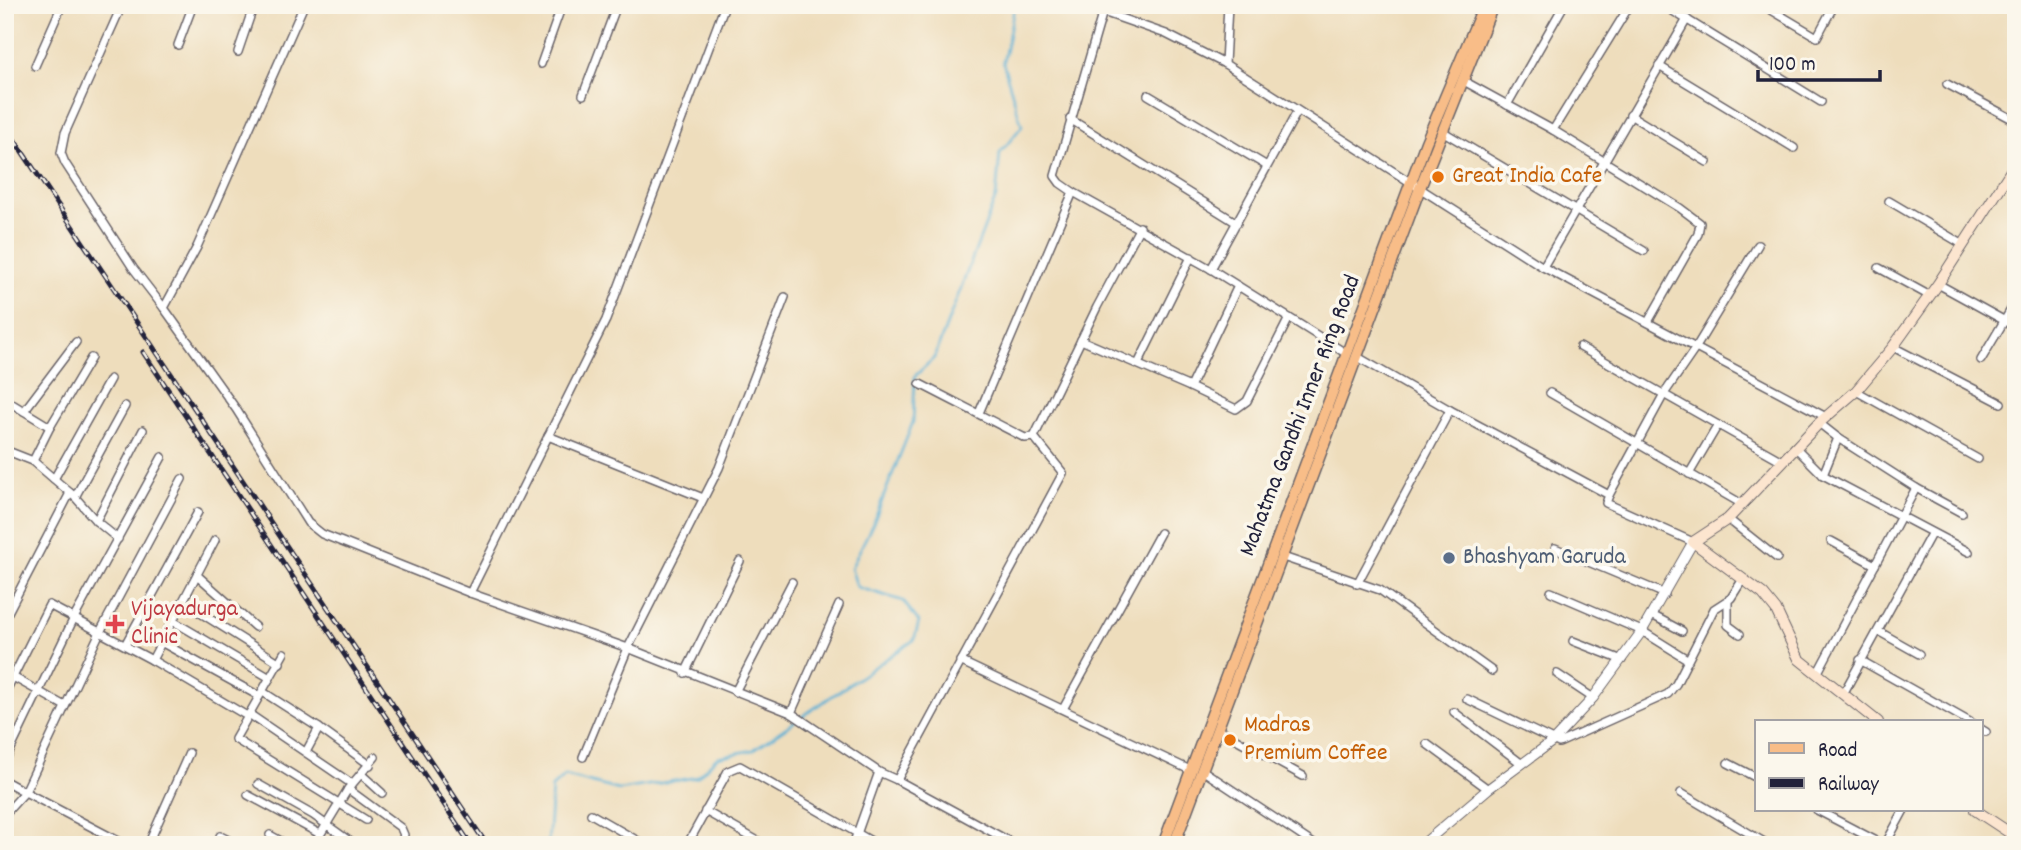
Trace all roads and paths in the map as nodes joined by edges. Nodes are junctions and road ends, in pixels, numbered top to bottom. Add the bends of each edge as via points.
1 (61, 5) edge
2 (122, 5) edge
3 (193, 5) edge
4 (254, 5) edge
5 (304, 5) edge
6 (562, 5) edge
7 (617, 5) edge
8 (725, 5) edge
9 (1083, 5) edge
10 (1228, 5) edge
11 (1464, 5) edge
12 (1493, 5) edge
13 (1564, 5) edge
14 (1630, 5) edge
15 (1664, 5) edge
16 (1763, 5) edge
17 (1834, 5) edge
18 (1482, 9) edge
19 (1103, 11) junction
20 (1687, 19) junction
21 (178, 45) dead end
22 (238, 52) dead end
23 (541, 64) dead end
24 (1224, 64) junction
25 (35, 65) dead end
26 (1659, 65) junction
27 (1462, 80) junction
28 (1947, 84) dead end
29 (583, 95) dead end
30 (1148, 95) dead end
31 (1821, 102) dead end
32 (1507, 105) junction
33 (1297, 112) junction
34 (1630, 115) junction
35 (1070, 119) junction
36 (2016, 121) edge
37 (1553, 130) junction
38 (1442, 131) junction
39 (1794, 148) dead end
40 (1602, 162) junction
41 (1707, 162) dead end
42 (2016, 163) edge
43 (1267, 166) junction
44 (1415, 185) junction
45 (1073, 192) junction
46 (1889, 201) dead end
47 (1574, 210) junction
48 (1237, 223) junction
49 (1139, 227) junction
50 (1962, 244) junction
51 (1758, 245) dead end
52 (1644, 251) dead end
53 (1191, 257) junction
54 (1543, 267) junction
55 (1879, 268) dead end
56 (1212, 270) junction
57 (1938, 284) junction
58 (1238, 286) junction
59 (1930, 296) junction
60 (785, 297) dead end
61 (2016, 300) edge
62 (164, 307) junction
63 (1289, 318) junction
64 (2004, 320) junction
65 (1648, 322) junction
66 (2016, 327) edge
67 (1081, 340) junction
68 (76, 342) dead end
69 (1580, 347) dead end
70 (1892, 347) junction
71 (1695, 349) junction
72 (1352, 355) junction
73 (91, 358) dead end
74 (1981, 360) dead end
75 (1138, 364) junction
76 (110, 379) dead end
77 (920, 384) dead end
78 (1190, 387) junction
79 (1856, 391) junction
80 (1550, 393) dead end
81 (1664, 394) junction
82 (9, 402) dead end
83 (2001, 403) dead end
84 (125, 406) dead end
85 (1450, 410) junction
86 (23, 411) junction
87 (979, 413) junction
88 (1822, 420) junction
89 (1718, 425) junction
90 (50, 427) junction
91 (143, 430) dead end
92 (548, 436) junction
93 (1034, 437) junction
94 (1838, 438) junction
95 (1637, 443) junction
96 (1795, 447) junction
97 (5, 450) edge
98 (162, 457) dead end
99 (1978, 459) dead end
100 (33, 461) junction
101 (1782, 461) junction
102 (1689, 474) junction
103 (1823, 475) junction
104 (54, 479) junction
105 (182, 479) dead end
106 (1916, 488) junction
107 (72, 495) junction
108 (1609, 495) junction
109 (703, 498) junction
110 (1742, 504) junction
111 (198, 512) dead end
112 (1962, 513) dead end
113 (1901, 518) junction
114 (1728, 519) junction
115 (96, 521) junction
116 (1160, 533) dead end
117 (1931, 534) junction
118 (118, 539) junction
119 (215, 540) dead end
120 (1831, 541) dead end
121 (1693, 542) junction
122 (1555, 548) dead end
123 (1969, 552) dead end
124 (1283, 556) junction
125 (1777, 558) dead end
126 (740, 561) dead end
127 (1875, 565) junction
128 (197, 575) junction
129 (1743, 579) junction
130 (792, 582) dead end
131 (1357, 584) junction
132 (1551, 592) dead end
133 (470, 593) junction
134 (1665, 594) junction
135 (1728, 601) junction
136 (183, 602) junction
137 (839, 605) dead end
138 (1652, 615) junction
139 (5, 618) edge
140 (74, 618) junction
141 (173, 621) junction
142 (255, 626) dead end
143 (1642, 631) junction
144 (1682, 631) dead end
145 (1878, 631) junction
146 (100, 632) junction
147 (1740, 634) dead end
148 (1573, 641) dead end
149 (161, 642) junction
150 (125, 645) junction
151 (628, 648) junction
152 (284, 653) dead end
153 (1919, 654) dead end
154 (1687, 659) junction
155 (152, 660) junction
156 (1622, 660) junction
157 (1860, 660) junction
158 (960, 661) junction
159 (280, 663) junction
160 (1492, 671) dead end
161 (685, 673) junction
162 (1557, 674) dead end
163 (1817, 674) junction
164 (13, 677) junction
165 (270, 678) junction
166 (39, 692) junction
167 (735, 692) junction
168 (5, 693) edge
169 (261, 694) junction
170 (1843, 694) junction
171 (1593, 698) junction
172 (1468, 699) dead end
173 (64, 705) junction
174 (1063, 709) junction
175 (1454, 712) dead end
176 (248, 715) junction
177 (794, 715) junction
178 (1876, 720) edge
179 (1965, 720) edge
180 (319, 728) junction
181 (1218, 729) junction
182 (1553, 741) junction
183 (1427, 744) dead end
184 (306, 752) junction
185 (189, 753) dead end
186 (375, 757) dead end
187 (583, 757) dead end
188 (5, 761) edge
189 (1728, 763) dead end
190 (1522, 764) junction
191 (370, 765) junction
192 (1189, 770) junction
193 (1202, 770) junction
194 (879, 772) junction
195 (361, 774) junction
196 (1303, 776) dead end
197 (1755, 777) edge
198 (897, 780) junction
199 (5, 781) edge
200 (258, 784) dead end
201 (350, 786) junction
202 (1488, 789) junction
203 (25, 792) junction
204 (382, 793) dead end
205 (1681, 793) dead end
206 (248, 795) dead end
207 (340, 803) junction
208 (705, 811) junction
209 (1821, 812) edge
210 (1903, 812) edge
211 (1978, 812) edge
212 (5, 814) edge
213 (591, 814) dead end
214 (366, 820) dead end
215 (326, 825) junction
216 (320, 834) junction
217 (856, 834) junction
218 (270, 835) dead end
219 (220, 836) dead end
220 (2016, 836) edge
221 (126, 845) edge
222 (149, 845) edge
223 (237, 845) edge
224 (288, 845) edge
225 (314, 845) edge
226 (355, 845) edge
227 (400, 845) edge
228 (645, 845) edge
229 (687, 845) edge
230 (765, 845) edge
231 (853, 845) edge
232 (878, 845) edge
233 (1016, 845) edge
234 (1163, 845) edge
235 (1174, 845) edge
236 (1315, 845) edge
237 (1422, 845) edge
238 (1769, 845) edge
239 (1885, 845) edge

1 - 25 street
2 - 62 street via 65,133 61,153 133,268
3 - 21 street
4 - 22 street
5 - 62 street via 197,247
6 - 23 street
7 - 29 street
8 - 92 street via 606,320
9 - 19 street
10 - 24 street
11 - 18 street
12 - 27 main road, Mahatma Gandhi Inner Ring Road
13 - 32 street
14 - 37 street
15 - 20 street
16 - 17 street via 1816,37
18 - 44 main road, Mahatma Gandhi Inner Ring Road
19 - 24 street via 1166,34
19 - 35 street
20 - 26 street
20 - 31 street
24 - 33 street
26 - 34 street
26 - 39 street
27 - 32 street
27 - 38 main road, Mahatma Gandhi Inner Ring Road
28 - 36 street
30 - 43 street
32 - 37 street
33 - 43 street
33 - 44 street
34 - 40 street
34 - 41 street
35 - 45 street via 1055,172 1060,183
35 - 48 street
37 - 40 street
38 - 44 main road, Mahatma Gandhi Inner Ring Road
38 - 47 street
40 - 47 street
40 - 65 street via 1700,223
42 - 50 main road
43 - 48 street
44 - 54 street
44 - 72 main road, Mahatma Gandhi Inner Ring Road
45 - 49 street
45 - 87 street
46 - 50 street
47 - 52 street
47 - 54 street
48 - 56 street
49 - 53 street
49 - 67 street
50 - 57 main road
51 - 71 street
53 - 56 street
53 - 75 street
54 - 65 street
55 - 59 street
56 - 58 street
57 - 59 main road
57 - 64 street
58 - 63 street
58 - 78 street
59 - 70 main road
60 - 109 street
61 - 64 street
62 - 133 street via 314,529
63 - 72 street
63 - 78 street via 1247,401 1236,409
64 - 66 street
64 - 74 street
65 - 71 street
67 - 75 street
67 - 93 street
68 - 86 street
69 - 81 street
70 - 79 main road
70 - 83 street
71 - 81 street
71 - 88 street
72 - 85 street
72 - 124 main road, Mahatma Gandhi Inner Ring Road
72 - 192 main road, Mahatma Gandhi Inner Ring Road
73 - 90 street
75 - 78 street
76 - 104 street
77 - 87 street
79 - 88 main road
79 - 99 street
80 - 95 street
81 - 89 street
81 - 95 street
82 - 86 street
84 - 107 street
85 - 108 street
85 - 131 street
86 - 90 street
87 - 93 street via 1025,438
88 - 94 street
88 - 96 main road
89 - 101 street
89 - 102 street
90 - 100 street
91 - 115 street
92 - 109 street
92 - 133 street
93 - 158 street via 1063,473
94 - 103 street
94 - 106 street
95 - 102 street
95 - 108 street
96 - 101 main road
96 - 103 street
97 - 100 street
98 - 118 street
100 - 104 street
101 - 110 main road
102 - 110 street
103 - 113 street
104 - 107 street
105 - 146 street
106 - 112 street
106 - 113 street
107 - 115 street
107 - 139 street
108 - 121 street via 1606,503
109 - 151 street
110 - 114 main road
111 - 150 street
113 - 117 street
113 - 127 street
114 - 121 main road
114 - 125 street
115 - 118 street
116 - 174 street
117 - 123 street
117 - 145 street
118 - 140 street
119 - 128 street
120 - 127 street
121 - 129 main road
121 - 134 street
122 - 134 street
124 - 131 street
124 - 181 main road, Mahatma Gandhi Inner Ring Road
126 - 161 street
127 - 163 street
128 - 136 street
128 - 142 street
129 - 135 street
129 - 163 main road via 1770,600 1799,659
130 - 167 street
131 - 160 street via 1380,590
132 - 143 street
133 - 151 street
134 - 138 street
135 - 147 street via 1728,625
135 - 154 street via 1714,608
136 - 141 street
136 - 159 street
137 - 177 street
138 - 143 street
138 - 144 street
140 - 146 street
140 - 164 street via 48,605
140 - 166 street
141 - 149 street
141 - 165 street
143 - 154 street
143 - 156 street
145 - 153 street
145 - 157 street
146 - 150 street
146 - 173 street
148 - 156 street
149 - 155 street
149 - 169 street
150 - 155 street
151 - 161 street
151 - 187 street
152 - 159 street
154 - 182 street via 1664,697 1559,743
155 - 176 street
156 - 171 street
157 - 170 street
157 - 179 street
158 - 174 street
158 - 198 street
159 - 165 street
161 - 167 street
162 - 171 street
163 - 170 main road
164 - 166 street
164 - 168 street
165 - 169 street
166 - 173 street
166 - 188 street
167 - 177 street
169 - 176 street
169 - 180 street
170 - 178 main road
171 - 182 street
172 - 182 street
173 - 203 street
174 - 192 street
175 - 190 street
176 - 184 street
176 - 207 street via 236,741
177 - 194 street
180 - 184 street
180 - 191 street
181 - 193 main road, Mahatma Gandhi Inner Ring Road
181 - 196 street
182 - 190 street
183 - 202 street
184 - 201 street
185 - 222 street
186 - 191 street
189 - 197 street
190 - 202 street
191 - 195 street
192 - 234 main road, Mahatma Gandhi Inner Ring Road
193 - 235 main road, Mahatma Gandhi Inner Ring Road
193 - 236 street
194 - 198 street
194 - 217 street
195 - 201 street
195 - 204 street
198 - 233 street
199 - 203 street
200 - 215 street
201 - 207 street
201 - 227 street via 401,828
202 - 237 street
203 - 212 street
203 - 221 street
205 - 238 street
206 - 216 street
207 - 214 street
207 - 215 street
208 - 217 street via 728,771 740,766
208 - 229 street
208 - 230 street
209 - 239 street
210 - 239 street
211 - 220 main road
213 - 228 street
215 - 216 street
215 - 226 street
216 - 225 street
217 - 231 street
217 - 232 street
218 - 224 street
219 - 223 street

